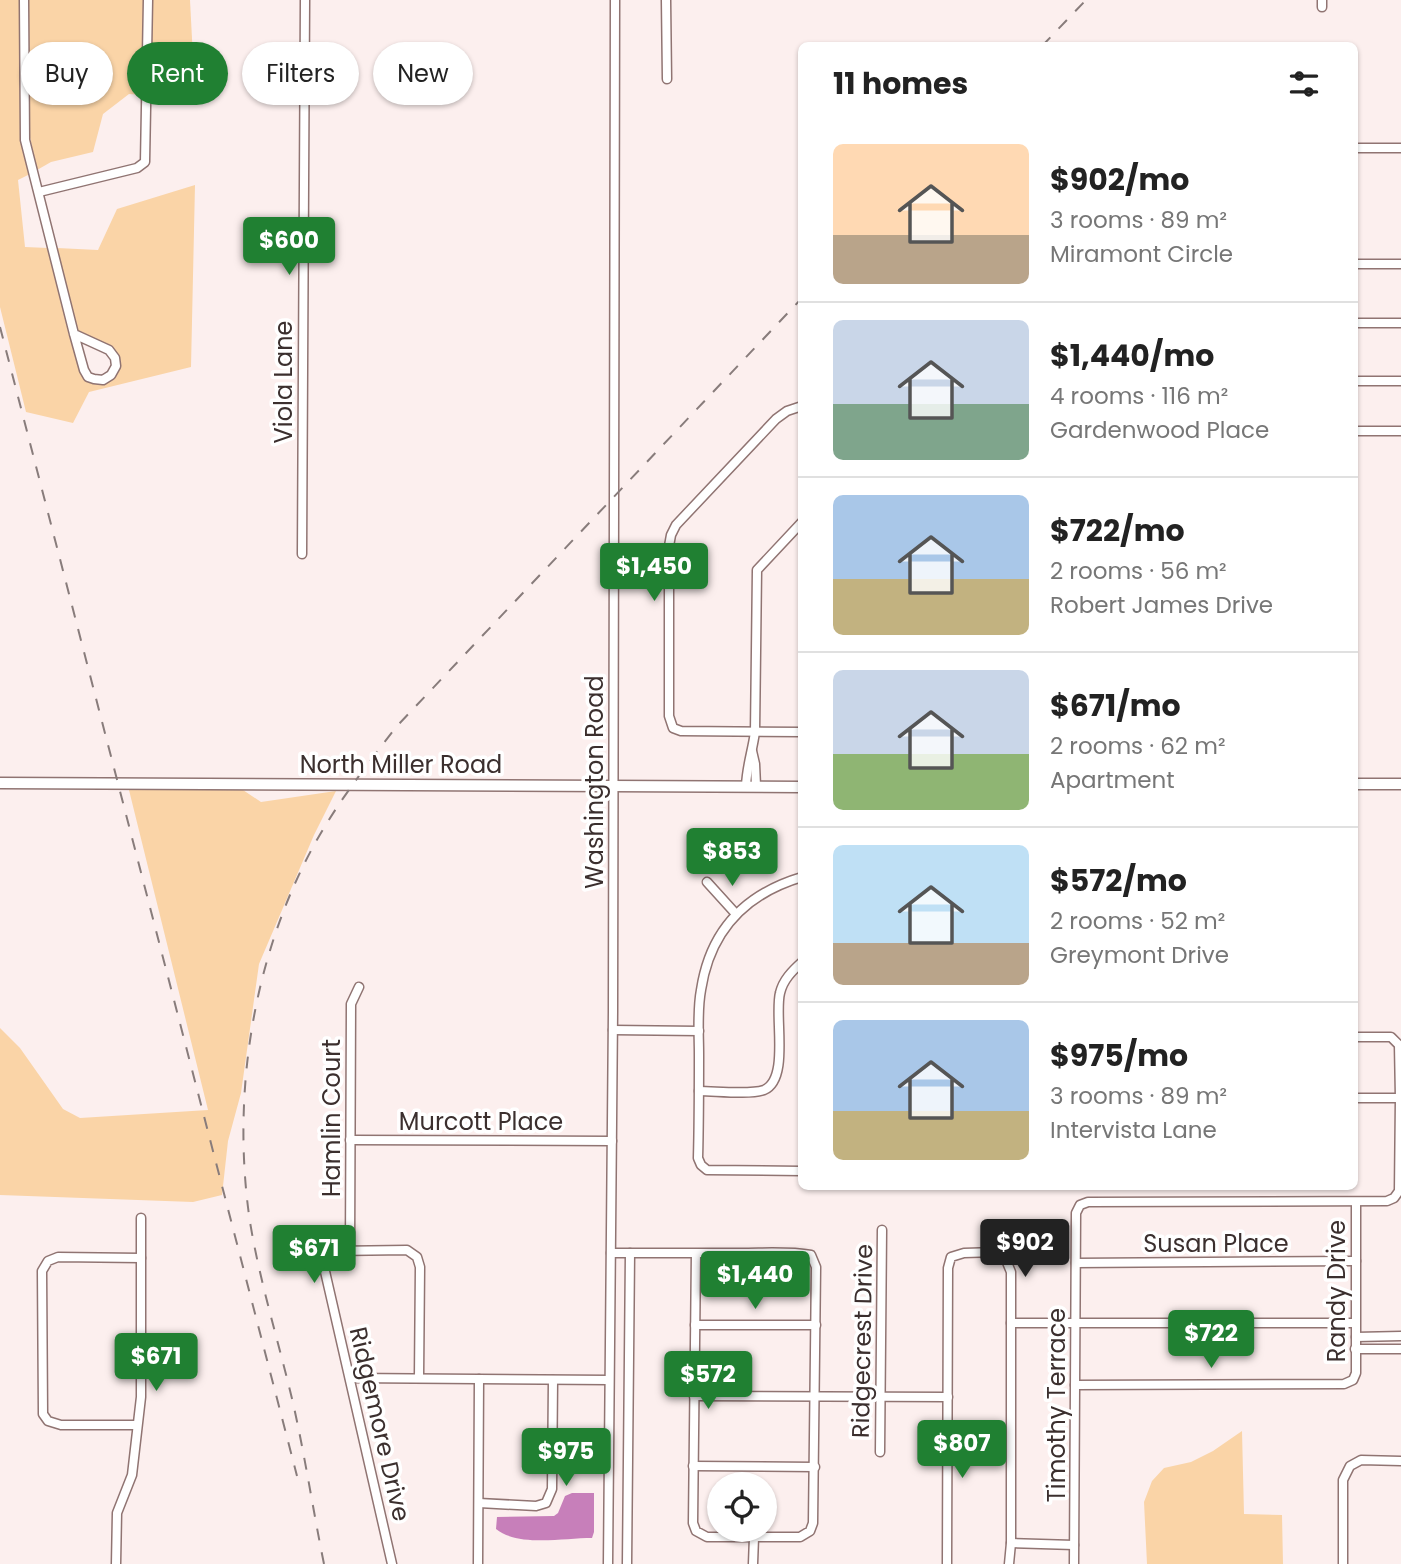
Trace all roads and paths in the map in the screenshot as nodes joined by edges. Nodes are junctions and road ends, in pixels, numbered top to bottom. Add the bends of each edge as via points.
1 (24, 0) edge
2 (148, 0) edge
3 (305, 0) edge
4 (615, 0) edge
5 (666, 0) edge
6 (667, 79) dead end
7 (1358, 148) edge
8 (1401, 148) edge
9 (38, 192) junction
10 (1358, 264) edge
11 (1401, 264) edge
12 (1358, 323) edge
13 (1401, 323) edge
14 (74, 334) junction
15 (1358, 381) edge
16 (1401, 382) edge
17 (798, 407) edge
18 (1358, 431) edge
19 (1401, 431) edge
20 (798, 526) edge
21 (302, 554) dead end
22 (798, 732) edge
23 (755, 733) junction
24 (0, 783) edge
25 (1358, 784) edge
26 (1401, 784) edge
27 (613, 786) junction
28 (751, 786) junction
29 (798, 786) edge
30 (798, 878) edge
31 (707, 882) dead end
32 (736, 914) junction
33 (798, 966) edge
34 (359, 987) dead end
35 (613, 1030) junction
36 (699, 1031) junction
37 (1358, 1037) edge
38 (699, 1091) junction
39 (1358, 1098) edge
40 (1400, 1098) edge
41 (350, 1140) junction
42 (612, 1141) junction
43 (798, 1171) edge
44 (1356, 1202) junction
45 (141, 1219) dead end
46 (882, 1230) dead end
47 (350, 1250) junction
48 (611, 1253) junction
49 (630, 1253) junction
50 (696, 1253) junction
51 (141, 1258) junction
52 (1356, 1261) junction
53 (1076, 1263) junction
54 (1011, 1323) junction
55 (1075, 1323) junction
56 (1356, 1323) junction
57 (695, 1325) junction
58 (816, 1325) junction
59 (1401, 1336) edge
60 (1356, 1337) junction
61 (1356, 1349) junction
62 (1401, 1349) edge
63 (350, 1378) junction
64 (419, 1378) junction
65 (479, 1378) junction
66 (552, 1380) junction
67 (609, 1380) junction
68 (1074, 1385) junction
69 (694, 1396) junction
70 (881, 1396) junction
71 (816, 1397) junction
72 (948, 1397) junction
73 (137, 1425) junction
74 (880, 1452) dead end
75 (1401, 1461) edge
76 (693, 1466) junction
77 (815, 1467) junction
78 (479, 1503) junction
79 (707, 1537) edge
80 (777, 1537) edge
81 (754, 1542) edge
82 (1011, 1543) junction
83 (1074, 1545) junction
84 (116, 1564) edge
85 (392, 1564) edge
86 (478, 1564) edge
87 (608, 1564) edge
88 (627, 1564) edge
89 (753, 1564) edge
90 (947, 1564) edge
91 (1009, 1564) edge
92 (1074, 1564) edge
93 (1343, 1564) edge

1 - 9 street via 24,133
2 - 9 street via 145,162
3 - 21 street, Viola Lane
4 - 27 street, Washington Road
5 - 6 street
7 - 8 street
9 - 14 street
10 - 11 street
12 - 13 street
14 - 14 street via 88,376 103,380 111,375 116,366 109,350
15 - 16 street
17 - 23 street via 776,419 677,525 670,540 671,724 681,731
18 - 19 street
20 - 23 street via 757,570
22 - 23 street
23 - 28 street via 748,759
24 - 27 street, North Miller Road
25 - 26 street
27 - 28 street, North Miller Road
27 - 35 street, Washington Road
28 - 29 street, North Miller Road
30 - 32 street via 756,896
31 - 32 street
32 - 36 street via 706,964
33 - 38 street via 787,976 780,993 774,1083 760,1091
34 - 41 street, Hamlin Court via 351,1003
35 - 36 street
35 - 42 street, Washington Road
36 - 38 street
37 - 40 street via 1391,1037 1399,1045
38 - 43 street via 698,1158 707,1170
39 - 40 street
40 - 44 street via 1399,1191 1387,1201
41 - 42 street, Murcott Place
41 - 47 street, Hamlin Court
42 - 48 street, Washington Road
44 - 52 street, Randy Drive
44 - 53 street, Timothy Terrace via 1080,1205
45 - 51 street
46 - 70 street, Ridgecrest Drive
47 - 63 street, Ridgemore Drive via 333,1251 324,1267
47 - 64 street, Ridgemore Drive via 407,1250 416,1257 420,1267
48 - 49 street
48 - 67 street, Washington Road
49 - 50 street
49 - 88 street
50 - 57 street
50 - 58 street, Ridgecrest Drive via 811,1255 816,1267
51 - 73 street
51 - 73 street via 58,1257 48,1261 42,1271 43,1414 61,1425
52 - 53 street, Susan Place
52 - 56 street, Randy Drive
53 - 55 street, Timothy Terrace
54 - 55 street
54 - 72 street via 1011,1272 1006,1260 997,1252 951,1257
54 - 82 street
55 - 56 street
55 - 68 street, Timothy Terrace
56 - 60 street, Randy Drive
57 - 58 street
57 - 69 street
58 - 71 street, Ridgecrest Drive
59 - 60 street
60 - 61 street, Randy Drive
61 - 62 street
61 - 68 street, Randy Drive via 1356,1373 1344,1384
63 - 64 street
63 - 85 street, Ridgemore Drive
64 - 65 street
65 - 66 street
65 - 78 street
66 - 67 street
66 - 78 street via 552,1489 546,1503
67 - 87 street, Washington Road
68 - 83 street, Timothy Terrace
69 - 71 street
69 - 76 street
70 - 71 street
70 - 72 street
70 - 74 street, Ridgecrest Drive
71 - 77 street, Ridgecrest Drive
72 - 90 street
73 - 84 street via 132,1475 117,1513
75 - 93 street via 1361,1460 1350,1465 1343,1480
76 - 77 street
76 - 79 street via 693,1522 696,1531
77 - 80 street, Ridgecrest Drive via 810,1531 800,1537
78 - 86 street
81 - 89 street
82 - 83 street
82 - 91 street
83 - 92 street, Timothy Terrace

